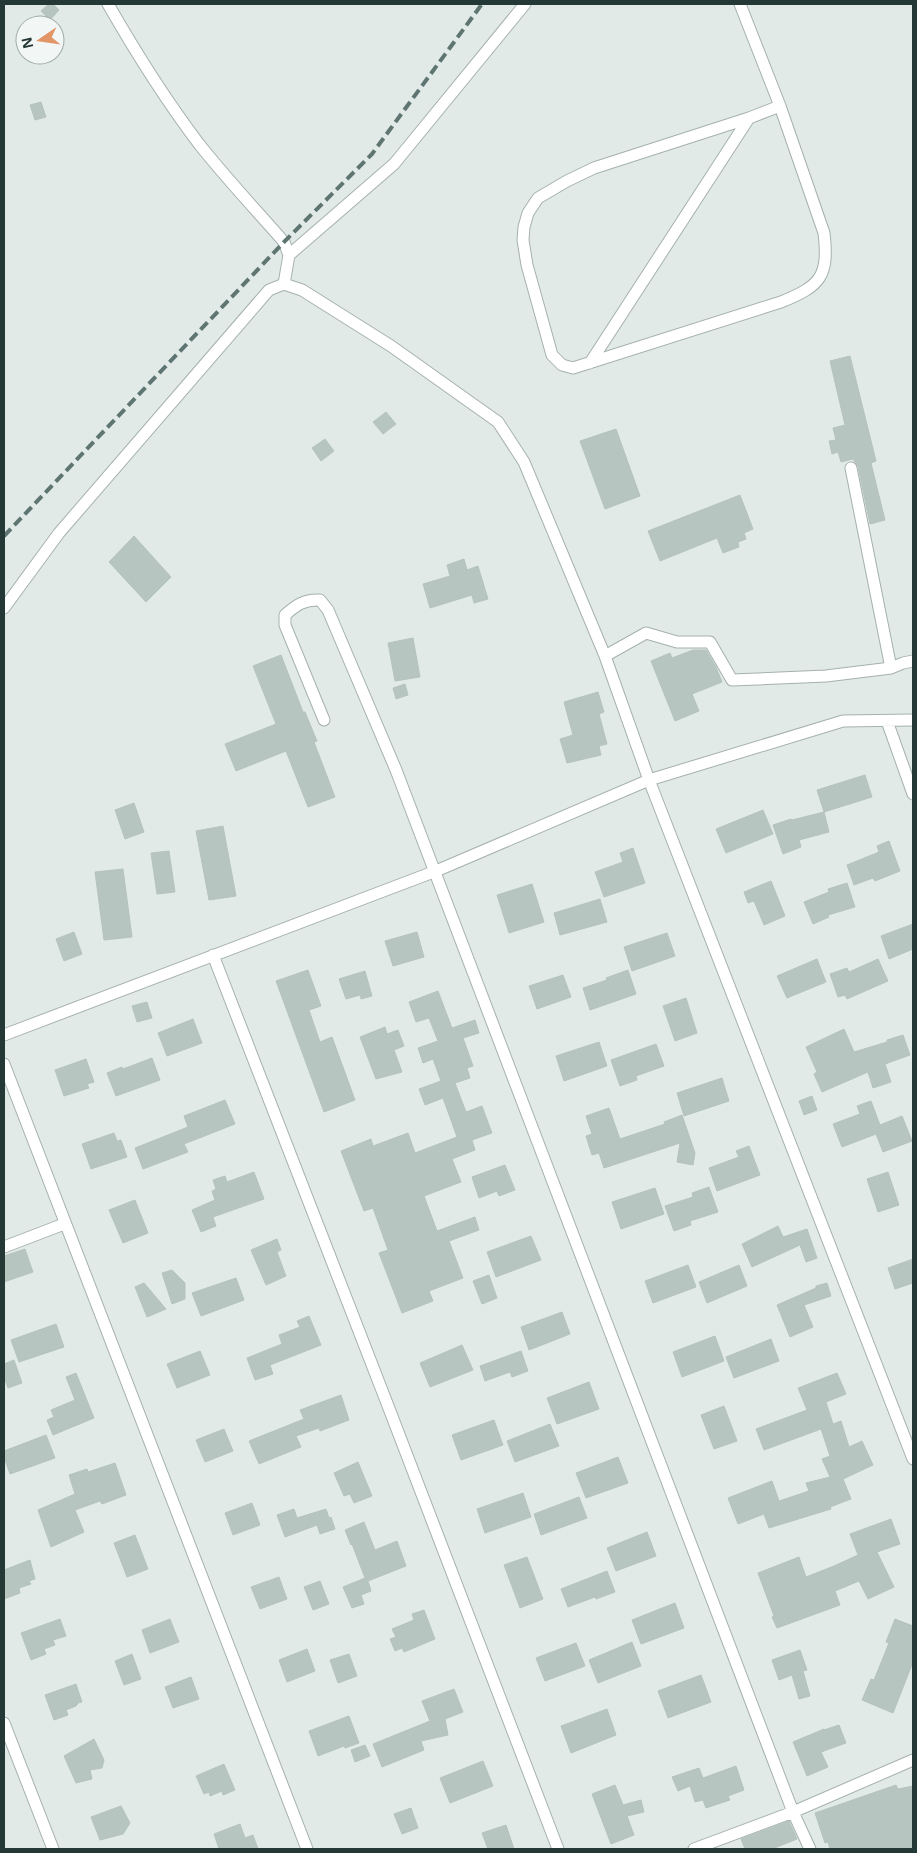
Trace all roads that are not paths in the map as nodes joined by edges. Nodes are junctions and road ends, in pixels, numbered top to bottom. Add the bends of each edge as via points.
1 (108, 4) edge
2 (525, 4) edge
3 (740, 4) edge
4 (780, 106) junction
5 (749, 118) junction
6 (290, 255) junction
7 (284, 284) junction
8 (590, 363) junction
9 (851, 468) dead end
10 (4, 608) edge
11 (606, 656) junction
12 (913, 661) edge
13 (891, 668) junction
14 (324, 720) dead end
15 (913, 720) edge
16 (887, 721) junction
17 (649, 780) junction
18 (913, 794) edge
19 (436, 871) junction
20 (213, 955) junction
21 (4, 1035) edge
22 (4, 1064) edge
23 (64, 1224) junction
24 (4, 1247) edge
25 (913, 1459) edge
26 (4, 1723) edge
27 (913, 1760) edge
28 (793, 1812) junction
29 (53, 1849) edge
30 (307, 1849) edge
31 (558, 1849) edge
32 (694, 1849) edge
33 (810, 1849) edge

1 - 6 street via 172,107 214,162 284,242
2 - 6 street via 394,164
3 - 4 street
4 - 5 street
4 - 8 street via 824,232 825,268 816,283 781,302
5 - 8 street
5 - 8 street via 594,168 538,198 528,213 523,240 527,265 552,355 562,365 573,368
6 - 7 street
7 - 10 street via 269,290 59,533
7 - 11 street via 302,290 392,346 498,422 524,462
9 - 13 street
11 - 13 street via 646,633 677,642 710,642 732,680 826,676
11 - 17 street
12 - 13 street
14 - 19 street via 285,626 285,615 309,600 320,600 337,628
15 - 16 street
16 - 17 street via 844,721
16 - 18 street
17 - 19 street
17 - 25 street
19 - 20 street
19 - 28 street
20 - 21 street
20 - 31 street
22 - 23 street
23 - 24 street
23 - 30 street
26 - 29 street
27 - 28 street
28 - 32 street
28 - 33 street

